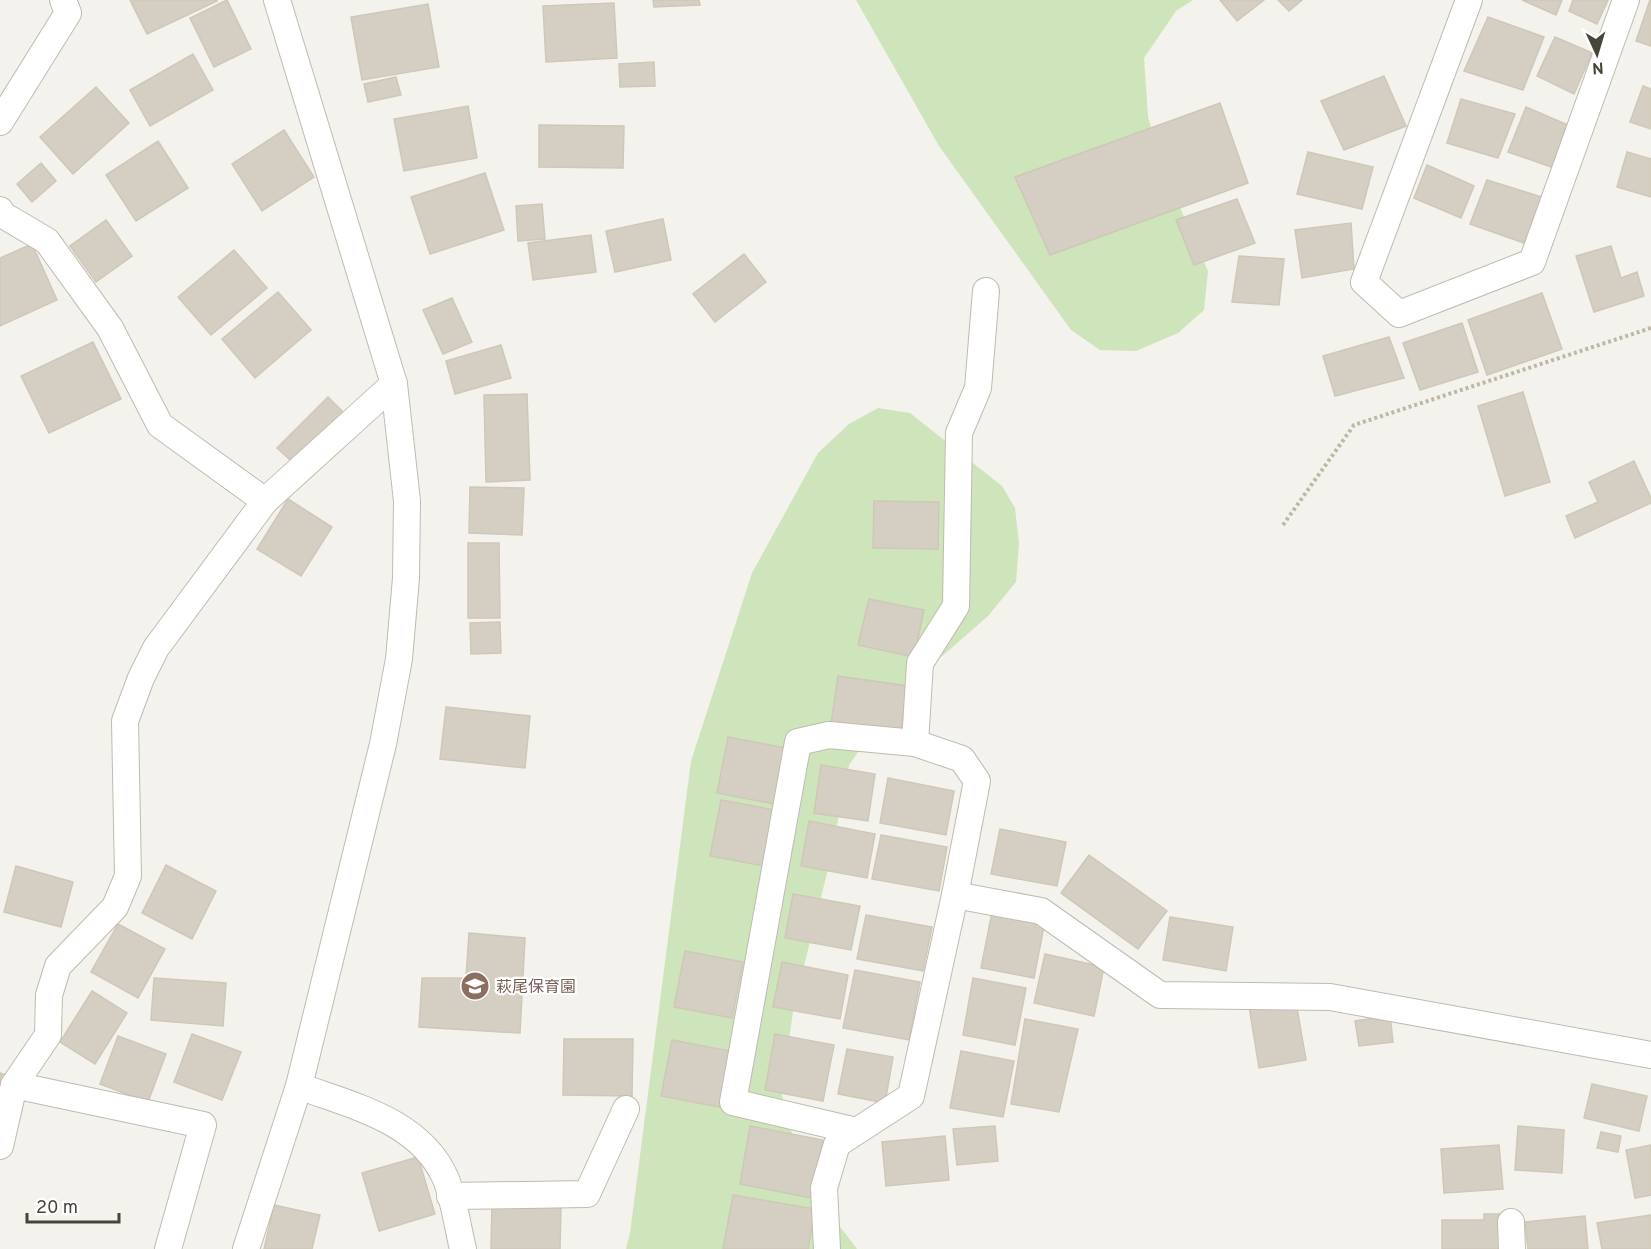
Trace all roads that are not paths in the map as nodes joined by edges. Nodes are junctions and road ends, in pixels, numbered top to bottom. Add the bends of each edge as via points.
1 (63, 0) edge
2 (277, 0) edge
3 (1469, 0) edge
4 (1626, 0) edge
5 (0, 122) edge
6 (0, 210) edge
7 (986, 291) dead end
8 (394, 384) junction
9 (265, 501) junction
10 (915, 743) junction
11 (956, 895) junction
12 (1651, 1055) edge
13 (14, 1085) junction
14 (299, 1086) junction
15 (626, 1109) dead end
16 (856, 1131) junction
17 (0, 1146) edge
18 (450, 1196) junction
19 (1511, 1222) dead end
20 (168, 1249) edge
21 (246, 1249) edge
22 (463, 1249) edge
23 (827, 1249) edge
24 (1512, 1249) edge

1 - 5 street via 68,13
2 - 8 street
3 - 4 street via 1364,282 1399,314 1532,262
6 - 9 street via 47,241 110,328 160,425
7 - 10 street via 978,388 959,433 956,606 920,663
8 - 9 street
8 - 14 street via 407,501 399,659 383,744
9 - 13 street via 156,648 141,678 125,721 128,876 114,907 58,966 49,995 48,1035
10 - 11 street via 962,759 977,781
10 - 16 street via 829,735 798,742 733,1102
11 - 12 street via 1041,911 1160,995 1330,997
11 - 16 street via 911,1096
13 - 17 street
13 - 20 street via 203,1125
14 - 18 street via 389,1119 425,1147 445,1177
14 - 21 street
15 - 18 street via 587,1194
16 - 23 street via 837,1144 825,1188
18 - 22 street
19 - 24 street

